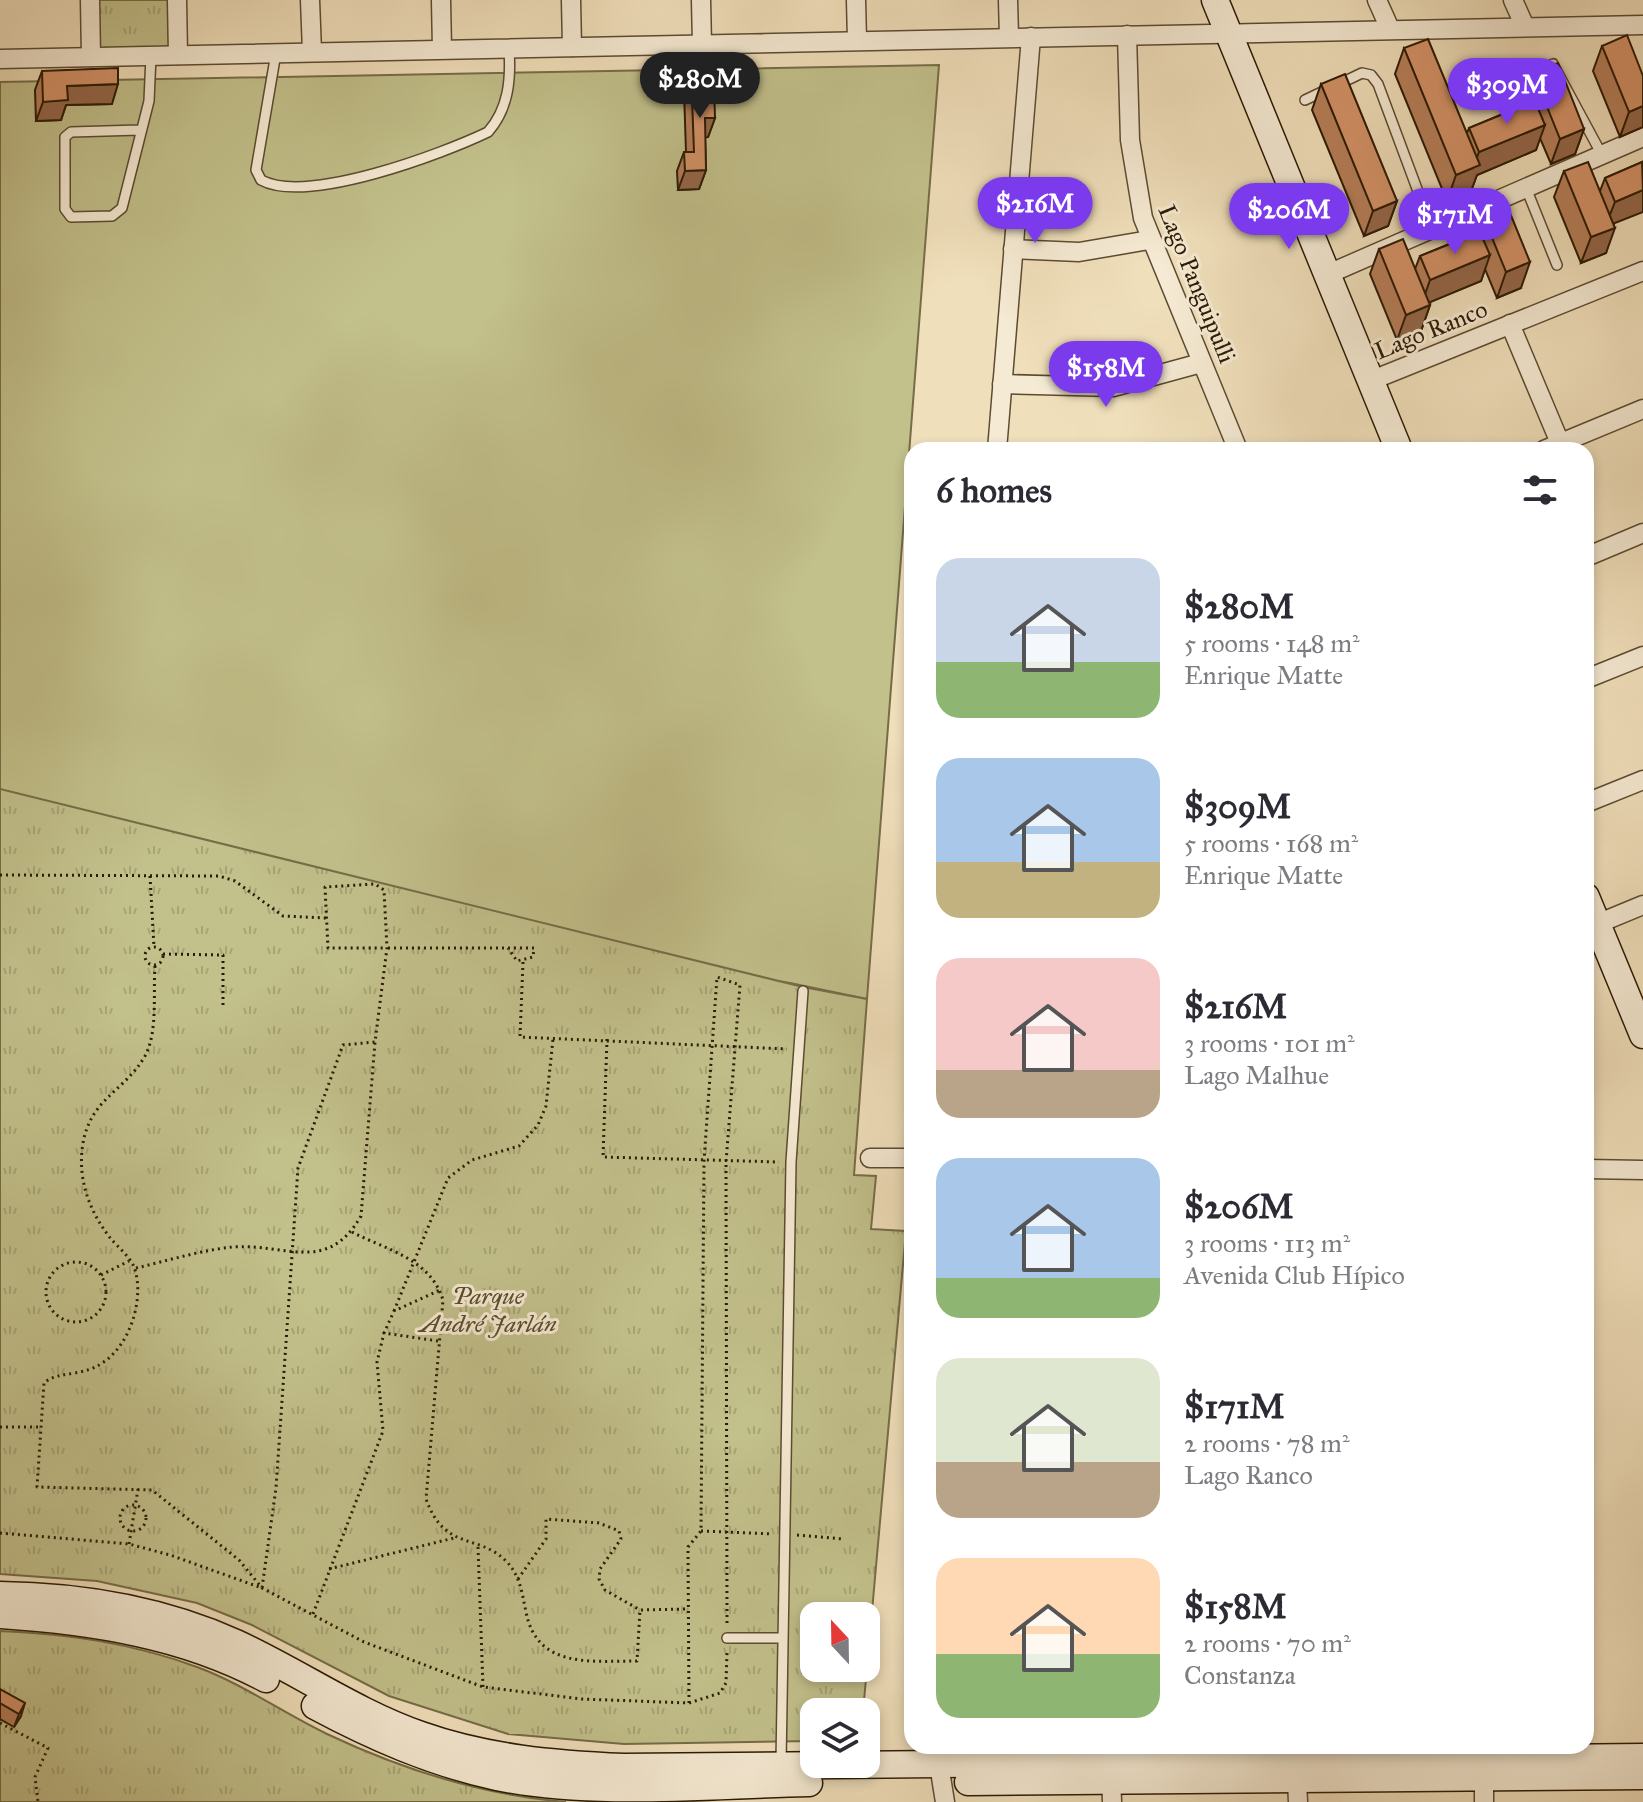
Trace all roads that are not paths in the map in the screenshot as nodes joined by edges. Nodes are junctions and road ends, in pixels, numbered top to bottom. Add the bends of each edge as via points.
1 (90, 0) edge
2 (177, 0) edge
3 (310, 0) edge
4 (441, 0) edge
5 (571, 0) edge
6 (701, 0) edge
7 (856, 0) edge
8 (1008, 0) edge
9 (1215, 0) edge
10 (1377, 0) edge
11 (1513, 0) edge
12 (1643, 25) edge
13 (1525, 27) junction
14 (1390, 29) junction
15 (1228, 33) junction
16 (1127, 35) junction
17 (1009, 37) junction
18 (1031, 37) junction
19 (857, 40) junction
20 (702, 44) junction
21 (572, 47) junction
22 (509, 48) junction
23 (442, 49) junction
24 (312, 52) junction
25 (276, 53) junction
26 (178, 55) junction
27 (151, 56) junction
28 (91, 57) junction
29 (0, 59) edge
30 (1471, 95) dead end
31 (1305, 100) dead end
32 (139, 130) junction
33 (1643, 137) edge
34 (1602, 155) junction
35 (1526, 188) junction
36 (1432, 229) junction
37 (1149, 240) junction
38 (1013, 249) junction
39 (1557, 265) dead end
40 (1643, 271) edge
41 (1326, 275) junction
42 (1510, 324) junction
43 (1201, 363) junction
44 (1370, 381) junction
45 (1002, 384) junction
46 (1643, 409) edge
47 (998, 442) edge
48 (1235, 442) edge
49 (1388, 442) edge
50 (1551, 442) edge
51 (1562, 442) edge
52 (1643, 533) edge
53 (1594, 554) edge
54 (1643, 656) edge
55 (1594, 676) edge
56 (1643, 780) edge
57 (1594, 800) edge
58 (1643, 905) edge
59 (1594, 917) edge
60 (1597, 924) junction
61 (803, 991) dead end
62 (1643, 1035) edge
63 (870, 1158) dead end
64 (904, 1158) edge
65 (1594, 1169) edge
66 (1642, 1170) edge
67 (0, 1595) edge
68 (0, 1615) edge
69 (727, 1638) road end
70 (782, 1638) junction
71 (1643, 1757) edge
72 (1484, 1771) edge
73 (941, 1773) edge
74 (1112, 1773) edge
75 (1297, 1773) edge
76 (1643, 1776) edge
77 (784, 1784) junction

1 - 28 street
2 - 26 street
3 - 24 street
4 - 23 street
5 - 21 street
6 - 20 street
7 - 19 street
8 - 17 street
9 - 15 main road
10 - 14 street
11 - 13 street
12 - 13 street
13 - 14 street
14 - 15 street
15 - 16 street
15 - 41 main road
16 - 18 street
16 - 37 street, Lago Panguipulli via 1133,171
17 - 18 street
17 - 19 street
18 - 38 street
19 - 20 street
20 - 21 street
21 - 22 street
22 - 23 street
22 - 25 lane via 506,101 488,132 368,176 282,186 261,180 256,170
23 - 24 street
24 - 25 street
25 - 26 street
26 - 27 street
27 - 28 street
27 - 32 lane via 149,101
28 - 29 street
30 - 34 lane via 1553,64
31 - 36 lane via 1362,73 1371,75
32 - 32 lane via 122,208 112,216 71,217 65,209 65,137 71,132
33 - 34 street
34 - 35 street
35 - 36 street
35 - 39 lane
36 - 41 street
37 - 38 street via 1079,252
37 - 43 street, Lago Panguipulli
38 - 45 street
40 - 42 street, Lago Ranco
41 - 44 main road
42 - 44 street, Lago Ranco
42 - 50 street, Lago Ranco
43 - 45 street via 1113,387
43 - 48 street, Lago Panguipulli
44 - 49 main road
45 - 47 street
46 - 51 street
52 - 53 street
54 - 55 street
56 - 57 street
58 - 60 street
59 - 60 main road
60 - 62 main road
61 - 70 lane via 791,1162
63 - 64 street
65 - 66 street
67 - 77 main road via 108,1605 177,1621 240,1645 386,1721 474,1751
68 - 77 main road via 145,1633 191,1647 241,1666 384,1741 488,1775 590,1785
69 - 70 lane
70 - 77 lane
71 - 72 main road
72 - 75 main road
72 - 76 main road
73 - 74 main road
73 - 77 main road
74 - 75 main road

